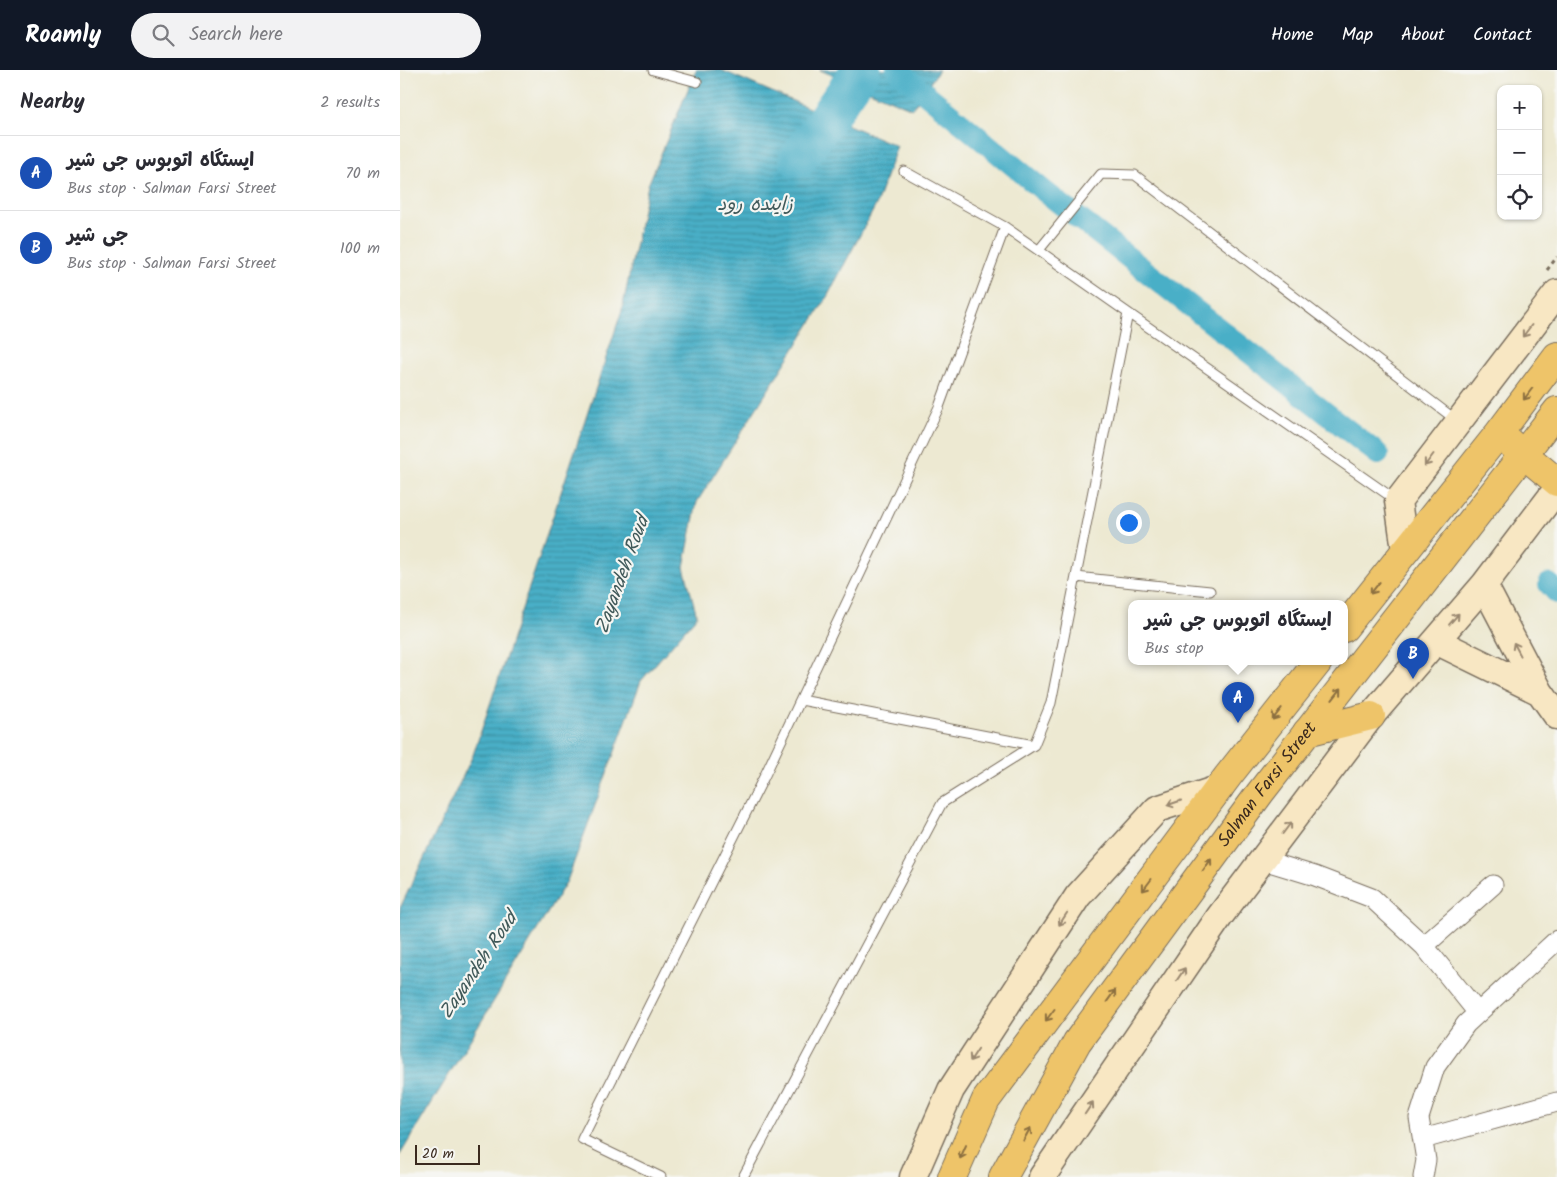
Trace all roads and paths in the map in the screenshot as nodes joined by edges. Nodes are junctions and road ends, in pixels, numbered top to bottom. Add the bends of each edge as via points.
1 (653, 70) edge
2 (696, 82) dead end
3 (904, 171) dead end
4 (1005, 228) junction
5 (1039, 250) junction
6 (1557, 292) edge
7 (1128, 313) junction
8 (1557, 356) edge
9 (1557, 411) edge
10 (1458, 422) junction
11 (1499, 433) junction
12 (1524, 455) junction
13 (1557, 482) edge
14 (1557, 489) edge
15 (1390, 496) dead end
16 (1557, 519) edge
17 (1523, 534) junction
18 (1405, 550) junction
19 (1076, 576) junction
20 (1484, 586) junction
21 (1210, 591) dead end
22 (1348, 623) edge
23 (1436, 641) junction
24 (1316, 665) edge
25 (1540, 692) junction
26 (801, 700) junction
27 (1371, 716) junction
28 (1557, 716) edge
29 (1307, 732) junction
30 (1034, 745) junction
31 (1220, 788) junction
32 (1263, 860) junction
33 (1493, 885) dead end
34 (1557, 940) edge
35 (1424, 946) junction
36 (1478, 1013) junction
37 (1557, 1102) edge
38 (1423, 1139) junction
39 (661, 1177) edge
40 (744, 1177) edge
41 (913, 1177) edge
42 (952, 1177) edge
43 (1003, 1177) edge
44 (1042, 1177) edge
45 (1423, 1177) edge

1 - 2 lane
3 - 4 lane
4 - 5 lane
4 - 26 lane via 939,407
5 - 7 lane
5 - 10 lane via 1101,174 1135,175
6 -> 10 main road
7 - 15 lane
7 - 19 lane
8 -> 11 main road
9 - 12 main road, Salman Farsi Street
10 -> 18 main road via 1398,501
11 - 12 main road
11 - 18 main road
12 - 13 main road
29 -> 12 main road, Salman Farsi Street
14 - 17 main road
16 - 17 main road via 1548,520
17 - 20 main road
18 -> 22 main road
19 - 21 lane
19 - 30 lane via 1051,703
23 -> 20 main road
25 -> 20 main road
23 - 25 main road
23 - 27 main road
24 -> 31 main road, Salman Farsi Street
25 - 28 main road
26 - 30 lane
26 - 39 lane via 582,1140
27 - 29 main road
32 -> 27 main road
43 -> 29 main road, Salman Farsi Street via 1077,1042
30 - 40 lane via 942,803
31 -> 41 main road via 1157,810 1078,896 951,1090
31 -> 42 main road, Salman Farsi Street via 986,1100
32 - 35 street via 1372,898
44 -> 32 main road via 1220,916
33 - 35 street
34 - 36 street
35 - 36 street
36 - 38 street via 1466,1024 1435,1067 1419,1118
37 - 38 street
38 - 45 street via 1426,1160

